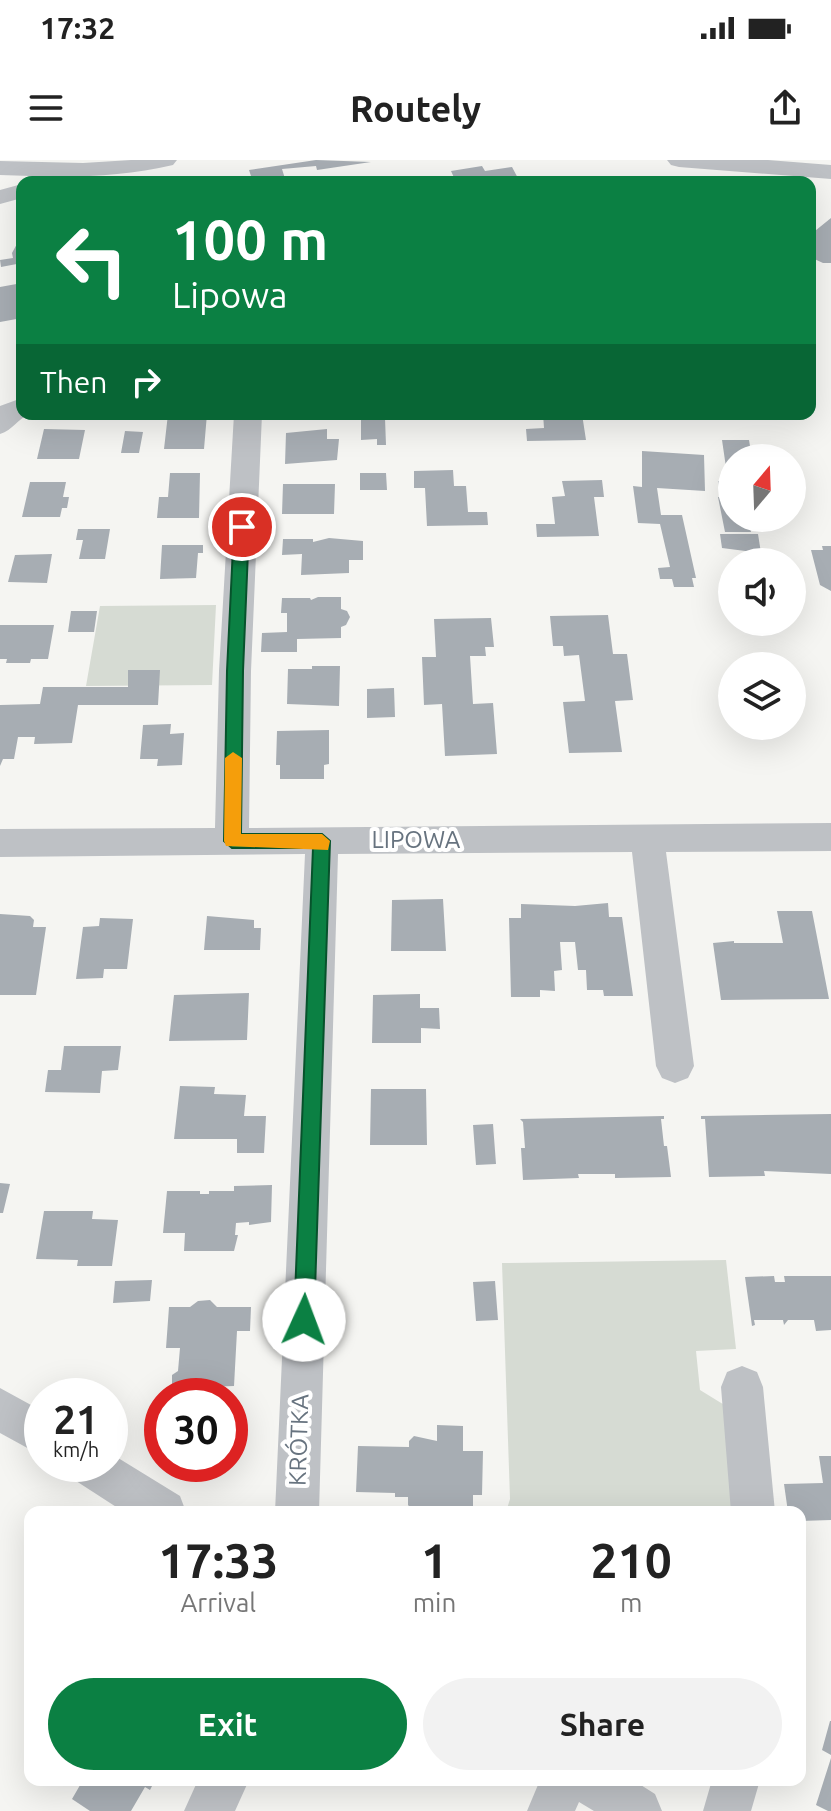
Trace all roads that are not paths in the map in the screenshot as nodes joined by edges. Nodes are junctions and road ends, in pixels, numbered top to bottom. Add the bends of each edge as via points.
1 (165, 160) edge
2 (679, 160) edge
3 (0, 168) edge
4 (118, 168) junction
5 (831, 172) edge
6 (85, 176) edge
7 (16, 410) edge
8 (248, 420) edge
9 (0, 425) edge
10 (831, 837) edge
11 (647, 838) junction
12 (232, 841) junction
13 (322, 841) junction
14 (0, 843) edge
15 (675, 1066) dead end
16 (742, 1387) dead end
17 (0, 1409) edge
18 (24, 1424) edge
19 (116, 1482) edge
20 (154, 1506) edge
21 (297, 1506) edge
22 (752, 1506) edge
23 (222, 1786) edge
24 (561, 1786) edge
25 (598, 1786) edge
26 (734, 1786) edge
27 (208, 1811) edge
28 (551, 1811) edge
29 (638, 1811) edge
30 (727, 1811) edge

1 - 4 street
2 - 5 street
3 - 4 street
4 - 6 street
7 - 9 street
8 - 12 street
10 - 11 street, LIPOWA
11 - 13 street, LIPOWA
11 - 15 street
12 - 13 street, LIPOWA
12 - 14 street, LIPOWA
13 - 21 street, KRÓTKA
16 - 22 street
17 - 18 street
19 - 20 street
23 - 27 street
24 - 28 street
25 - 29 street
26 - 30 street

